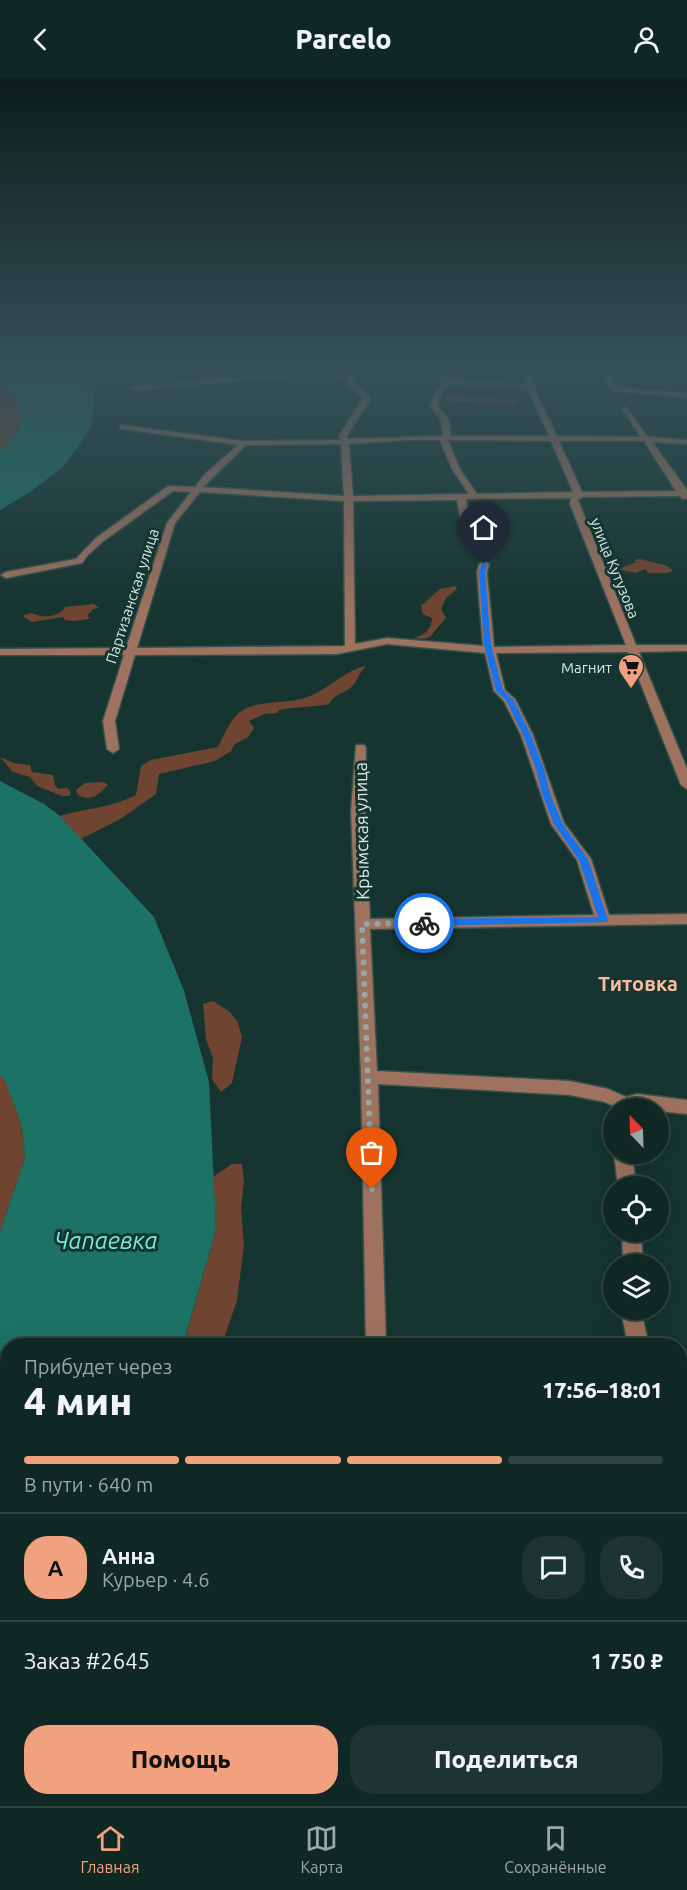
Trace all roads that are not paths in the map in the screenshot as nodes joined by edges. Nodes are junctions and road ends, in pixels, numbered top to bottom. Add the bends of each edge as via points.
1 (238, 448) edge
2 (345, 448) edge
3 (447, 448) edge
4 (558, 448) edge
5 (654, 448) edge
6 (199, 490) junction
7 (686, 495) edge
8 (461, 496) junction
9 (474, 496) junction
10 (579, 496) junction
11 (348, 499) junction
12 (470, 544) dead end
13 (484, 564) dead end
14 (6, 575) dead end
15 (350, 647) junction
16 (687, 648) edge
17 (490, 650) junction
18 (631, 650) junction
19 (131, 651) junction
20 (2, 655) edge
21 (360, 748) dead end
22 (113, 749) dead end
23 (682, 758) edge
24 (687, 785) edge
25 (687, 919) edge
26 (603, 920) junction
27 (362, 924) junction
28 (369, 1077) junction
29 (611, 1098) edge
30 (669, 1105) edge
31 (687, 1107) edge
32 (633, 1320) edge
33 (376, 1338) edge
34 (637, 1338) edge

1 - 6 street, Партизанская улица via 219,463
2 - 11 street
3 - 9 street
4 - 10 street, улица Кутузова
5 - 7 street
6 - 11 street
6 - 14 street, Партизанская улица via 171,489 99,540 79,561
6 - 19 street, Партизанская улица via 171,523
7 - 10 street
8 - 9 street
8 - 11 street
8 - 12 street
9 - 10 street
10 - 18 street, улица Кутузова via 573,504
11 - 15 street
13 - 17 street
15 - 17 street via 387,641
15 - 19 street via 290,652
16 - 18 street
17 - 18 street
17 - 26 street via 500,691 509,699 527,735 558,824 584,859
18 - 23 street, улица Кутузова
19 - 20 street
19 - 22 street, Партизанская улица via 109,721
21 - 27 street, Крымская улица
23 - 24 street, улица Кутузова
25 - 26 street
26 - 27 street
27 - 28 street, Крымская улица
28 - 29 street via 570,1088
28 - 33 street, Крымская улица
30 - 31 street
32 - 34 street

